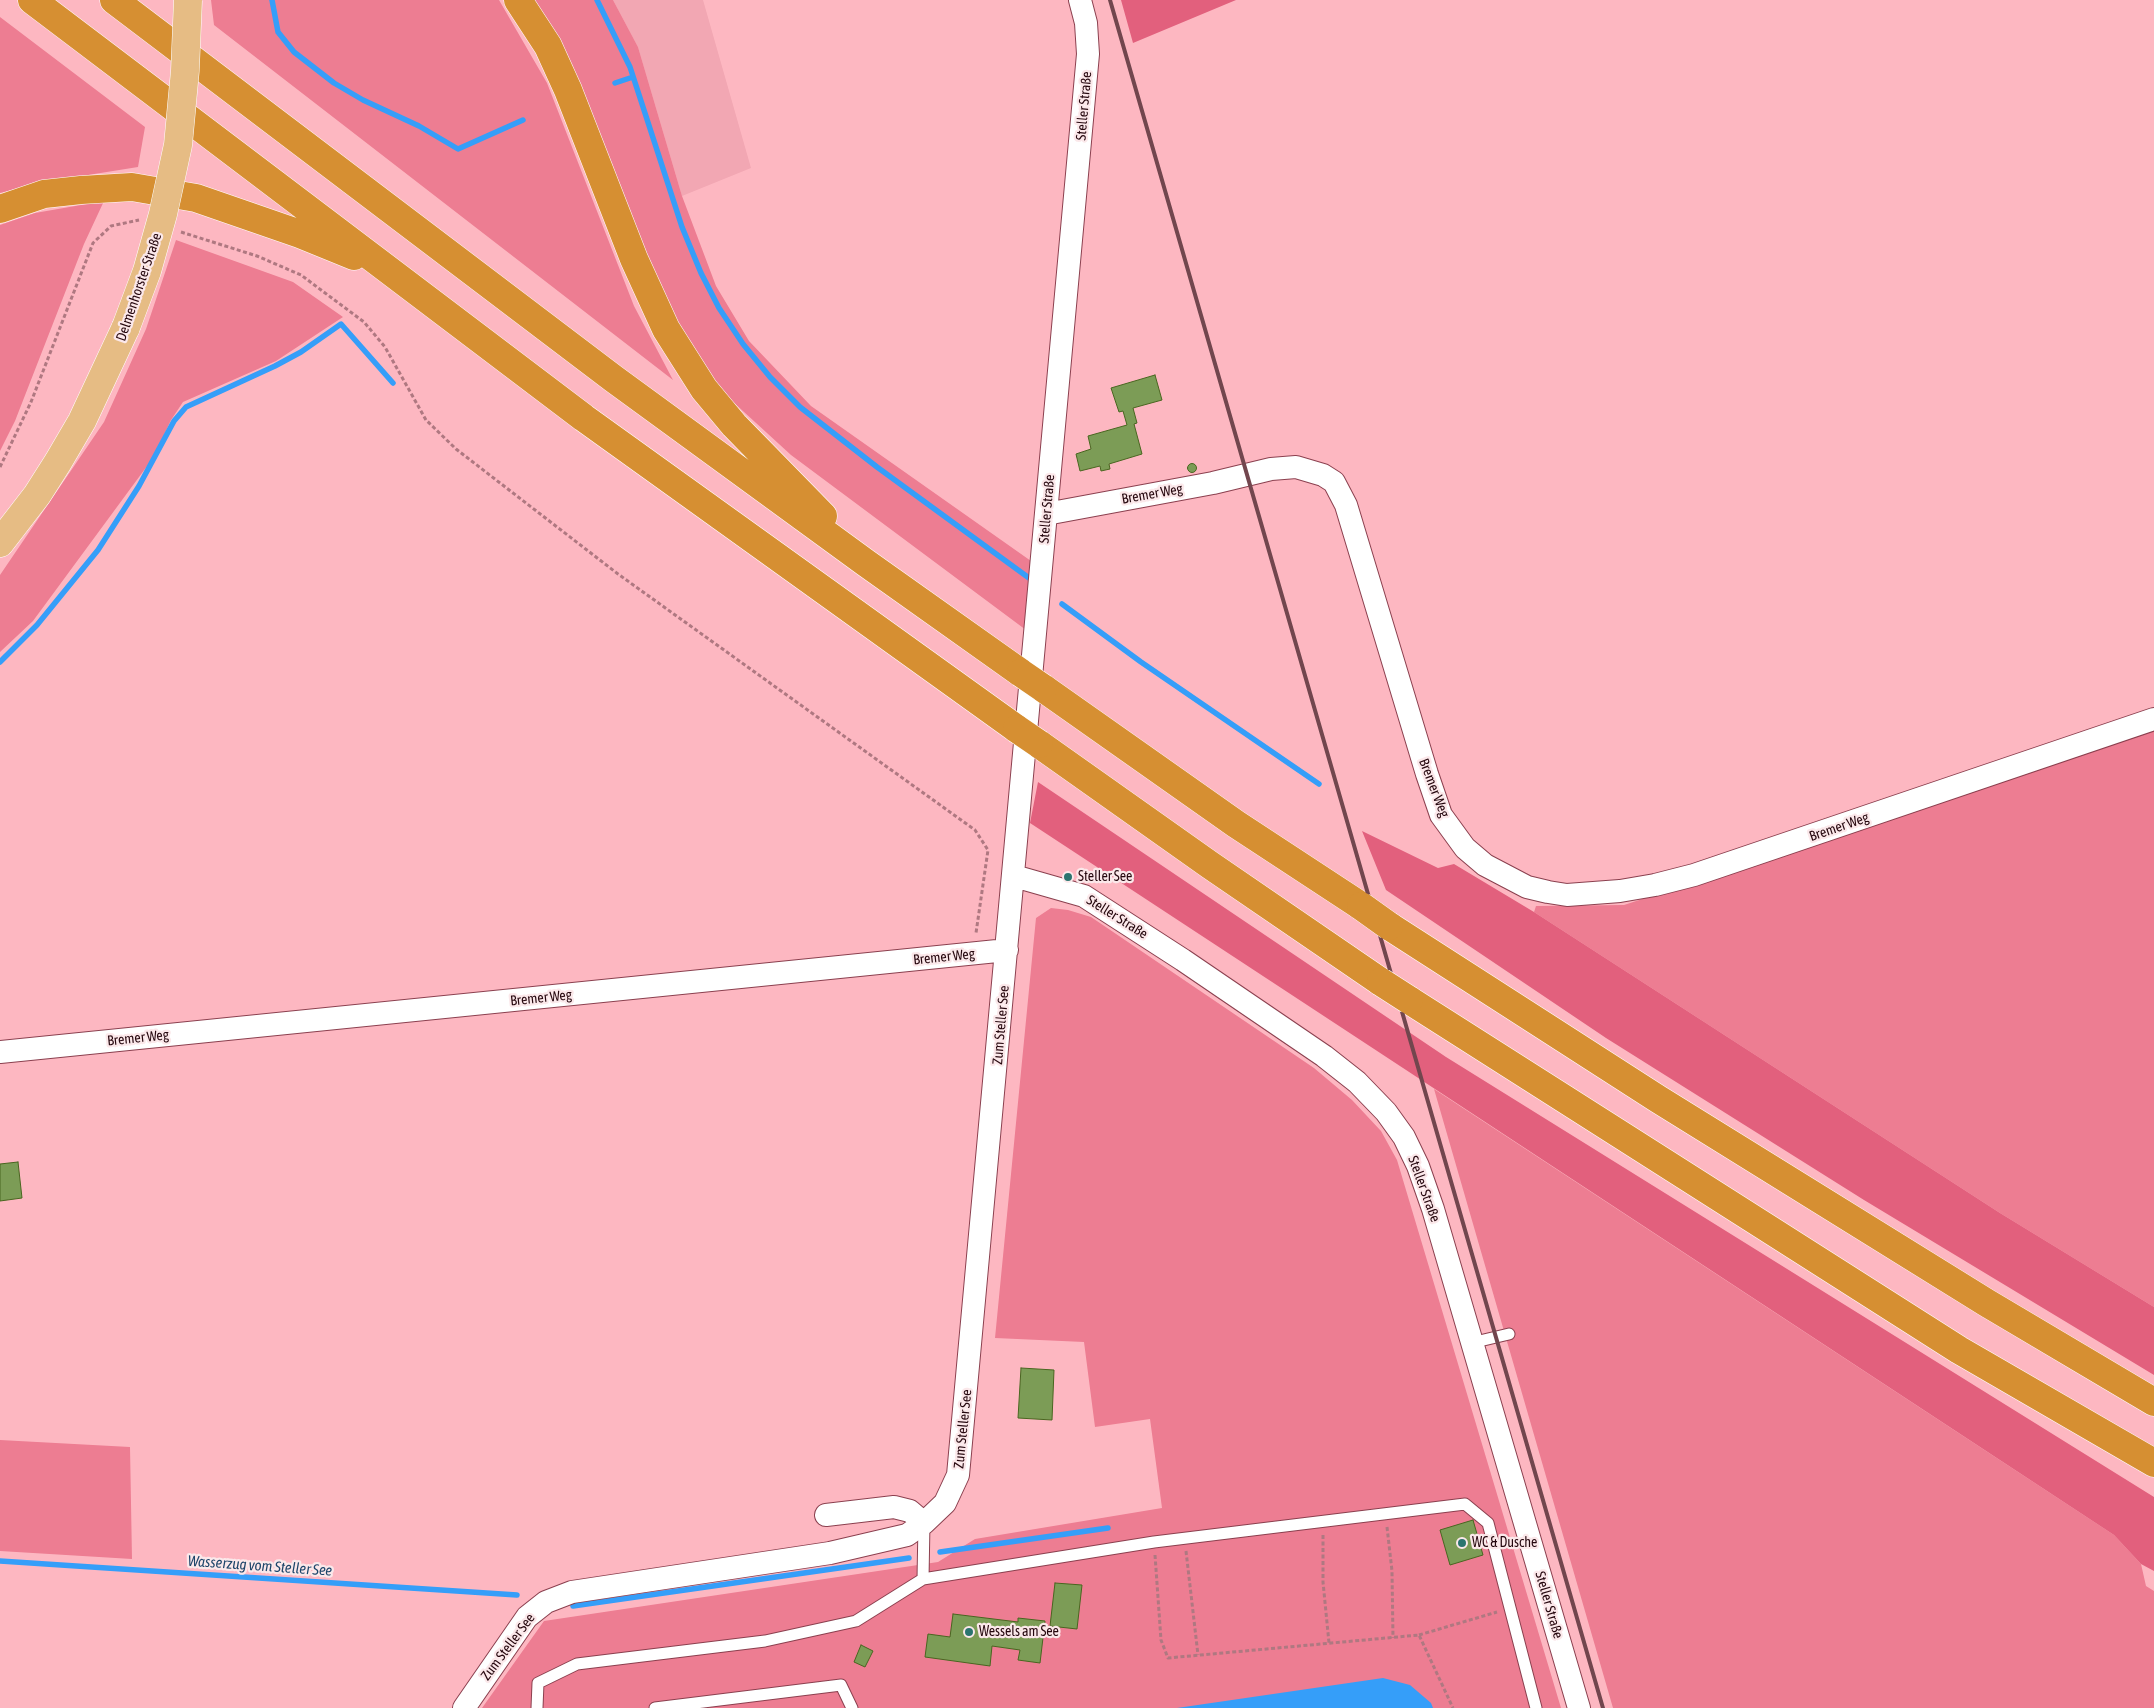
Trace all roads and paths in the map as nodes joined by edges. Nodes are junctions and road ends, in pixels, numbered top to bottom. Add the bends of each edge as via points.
1 (32, 0) edge
2 (114, 0) edge
3 (188, 0) edge
4 (518, 0) edge
5 (1080, 0) edge
6 (0, 209) edge
7 (145, 222) dead end
8 (172, 229) dead end
9 (390, 271) junction
10 (0, 467) edge
11 (1046, 514) junction
12 (0, 543) edge
13 (866, 563) junction
14 (2154, 719) edge
15 (1014, 876) junction
16 (1007, 950) junction
17 (973, 955) junction
18 (0, 1052) edge
19 (1510, 1334) dead end
20 (1471, 1343) junction
21 (2154, 1402) edge
22 (2154, 1463) edge
23 (1385, 1514) junction
24 (826, 1515) dead end
25 (1322, 1521) junction
26 (924, 1523) junction
27 (1184, 1538) junction
28 (1154, 1542) junction
29 (923, 1579) junction
30 (1510, 1608) junction
31 (1419, 1635) junction
32 (1393, 1638) junction
33 (1329, 1643) junction
34 (1198, 1655) junction
35 (464, 1708) edge
36 (537, 1708) edge
37 (655, 1708) edge
38 (852, 1708) edge
39 (1453, 1708) edge
40 (1536, 1708) edge
41 (1579, 1708) edge

1 - 9 highway
2 - 13 highway via 497,291
3 - 12 main road, Delmenhorster Straße, bridge via 178,145 147,271 126,327 82,422 37,495
4 - 13 highway via 548,46 568,90 634,258 666,329 704,389 734,425
5 - 11 street, Steller Straße via 1086,23 1088,54
6 - 9 highway via 44,194 132,187 196,198 300,234
7 - 10 path via 136,219 111,226 93,243 31,402
8 - 17 path via 257,256 302,275 364,322 385,346 426,420 456,449 618,574 976,830 988,850
9 - 22 highway, bridge via 584,418 1017,729 1381,982 1959,1350
11 - 14 street, Bremer Weg via 1212,484 1270,469 1296,467 1334,482 1346,505 1441,815 1465,848 1486,865 1527,887 1567,896 1620,891 1694,875
11 - 15 street, Steller Straße
13 - 21 highway, bridge via 1236,824 1389,926 1658,1099 1987,1303
15 - 16 street
15 - 20 street, Steller Straße via 1084,896 1104,907 1324,1056 1357,1082 1386,1112 1404,1137 1418,1166
16 - 17 street, Bremer Weg
16 - 26 street, Zum Steller See via 961,1460 945,1503
17 - 18 street, Bremer Weg
19 - 20 lane
20 - 41 street, Steller Straße
23 - 25 lane
23 - 30 lane via 1465,1504 1488,1523
23 - 32 path via 1392,1571
24 - 26 street via 894,1507 910,1511
25 - 27 lane
25 - 33 path
26 - 29 lane
26 - 35 street, Zum Steller See via 907,1534 830,1553 572,1592 546,1602 527,1617
27 - 28 lane
27 - 34 path
28 - 29 lane
28 - 34 path via 1164,1649 1168,1658
29 - 36 lane via 856,1622 765,1641 577,1664 538,1683
30 - 31 path
30 - 40 lane
31 - 32 path
31 - 39 path
32 - 33 path
33 - 34 path
37 - 38 lane via 840,1685

